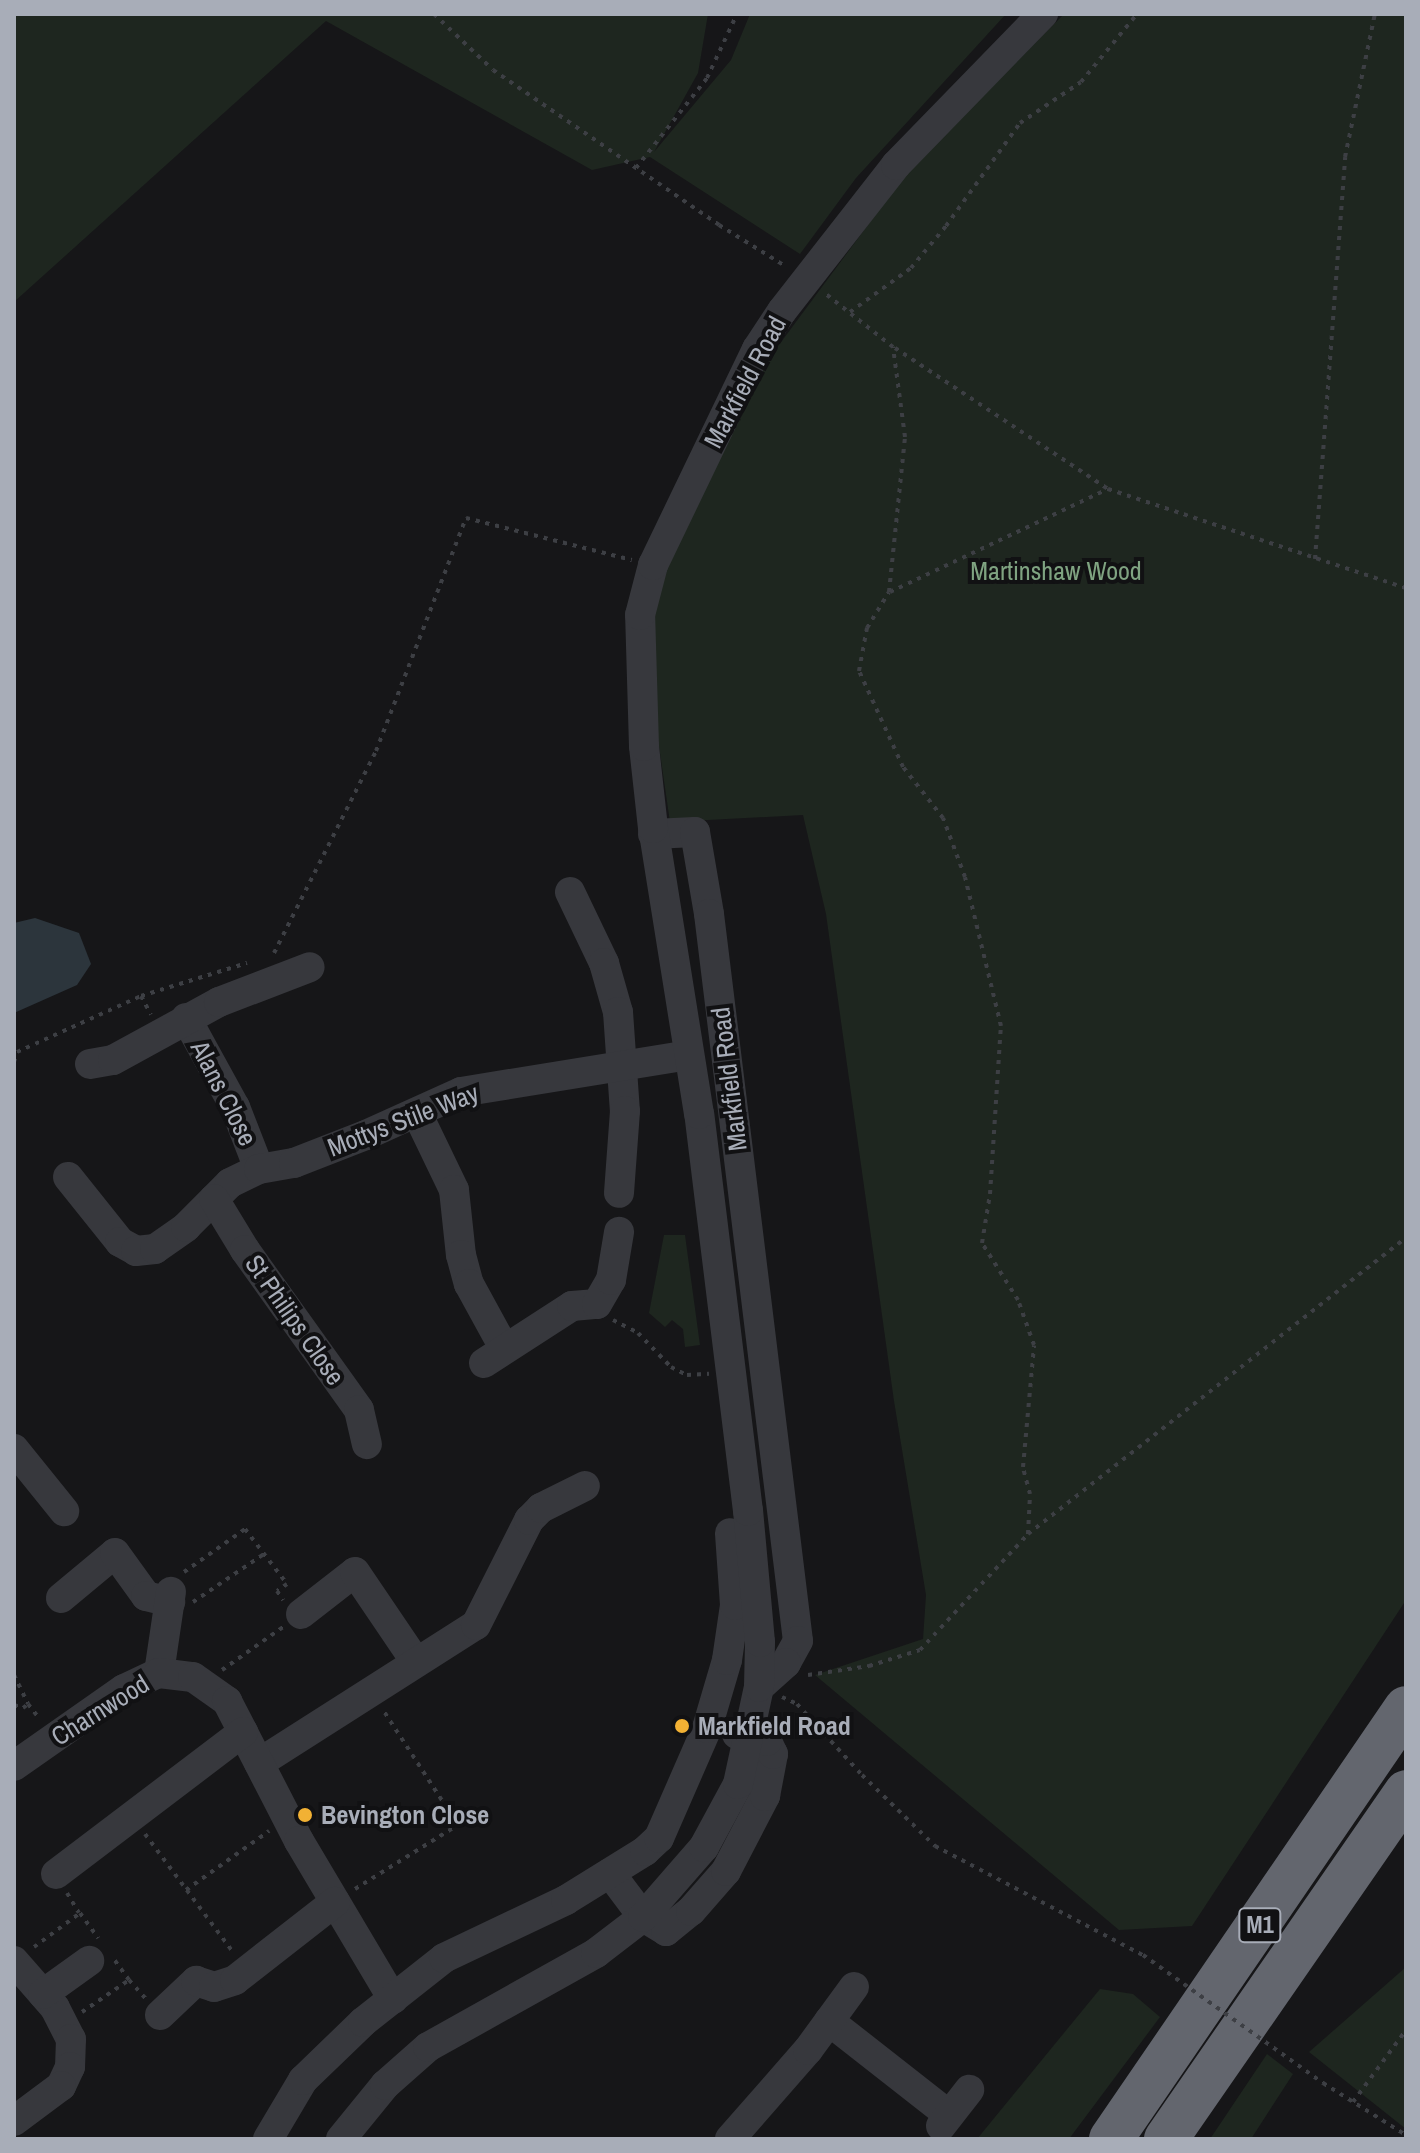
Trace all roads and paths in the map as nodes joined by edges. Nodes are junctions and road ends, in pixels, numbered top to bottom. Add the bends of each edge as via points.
1 (434, 14) edge
2 (737, 14) edge
3 (1043, 14) edge
4 (1137, 14) edge
5 (1375, 14) edge
6 (636, 168) junction
7 (807, 279) junction
8 (850, 312) junction
9 (893, 347) junction
10 (1108, 489) junction
11 (1315, 559) junction
12 (653, 565) junction
13 (1406, 588) edge
14 (889, 592) junction
15 (653, 834) junction
16 (570, 892) dead end
17 (273, 955) dead end
18 (258, 959) dead end
19 (310, 967) dead end
20 (186, 1018) junction
21 (689, 1055) junction
22 (14, 1062) edge
23 (90, 1064) dead end
24 (623, 1066) junction
25 (417, 1113) junction
26 (259, 1169) junction
27 (68, 1177) dead end
28 (619, 1193) dead end
29 (214, 1199) junction
30 (619, 1232) dead end
31 (1406, 1238) edge
32 (597, 1304) junction
33 (730, 1370) junction
34 (739, 1442) junction
35 (367, 1444) dead end
36 (14, 1449) edge
37 (585, 1486) dead end
38 (64, 1511) dead end
39 (1028, 1534) junction
40 (264, 1554) junction
41 (61, 1598) dead end
42 (171, 1598) junction
43 (298, 1616) junction
44 (416, 1662) junction
45 (159, 1673) junction
46 (14, 1675) edge
47 (202, 1684) junction
48 (759, 1687) junction
49 (22, 1691) junction
50 (371, 1691) junction
51 (14, 1696) edge
52 (28, 1704) junction
53 (14, 1705) edge
54 (1406, 1708) edge
55 (707, 1728) junction
56 (243, 1732) junction
57 (751, 1737) junction
58 (54, 1738) junction
59 (259, 1763) junction
60 (14, 1766) edge
61 (1406, 1792) edge
62 (132, 1816) junction
63 (287, 1818) junction
64 (610, 1873) junction
65 (56, 1874) dead end
66 (186, 1890) junction
67 (335, 1902) junction
68 (643, 1917) junction
69 (88, 1960) dead end
70 (14, 1961) edge
71 (247, 1971) junction
72 (854, 1987) dead end
73 (43, 1994) junction
74 (393, 1999) junction
75 (160, 2015) dead end
76 (829, 2021) junction
77 (1406, 2030) edge
78 (969, 2090) dead end
79 (1353, 2102) junction
80 (14, 2121) edge
81 (1406, 2135) edge
82 (268, 2139) edge
83 (341, 2139) edge
84 (730, 2139) edge
85 (1111, 2139) edge
86 (1166, 2139) edge

1 - 6 path via 493,70
2 - 6 path via 707,78
3 - 7 street, Markfield Road via 896,165
4 - 8 path via 1081,82 1020,123 911,268
5 - 11 path via 1345,157
6 - 7 path
7 - 8 path
7 - 12 street, Markfield Road via 757,349
8 - 9 path
9 - 10 path
9 - 14 path via 905,437
10 - 11 path
10 - 14 path
11 - 13 path
12 - 15 street, Markfield Road via 640,615
12 - 17 path via 466,518 376,751
14 - 39 path via 867,628 859,671 903,767 943,818 965,877 1001,1026 982,1243 1018,1300 1034,1345 1023,1467 1030,1494
15 - 21 street, Markfield Road
15 - 48 street, Markfield Road via 695,832 711,930 798,1641 786,1663
16 - 24 street via 604,963 618,1012
18 - 22 path via 141,996 17,1052
19 - 20 street
20 - 23 street via 113,1060
20 - 26 street, Alans Close via 235,1107
21 - 24 street, Mottys Stile Way
21 - 33 street, Markfield Road
24 - 25 street, Mottys Stile Way via 461,1092
24 - 28 street
25 - 26 street, Mottys Stile Way via 294,1163
25 - 32 street via 454,1190 461,1255 494,1356 572,1306
26 - 29 street, Mottys Stile Way via 230,1183
27 - 29 street, Mottys Stile Way via 120,1242 136,1251 155,1249
29 - 35 street, St Philips Close via 359,1410
30 - 32 street via 611,1280
31 - 39 path
32 - 33 path via 687,1375
33 - 34 street, Markfield Road
34 - 48 street, Markfield Road via 760,1642
34 - 55 street via 726,1446 720,1457 735,1605 727,1660
36 - 38 street
37 - 44 street via 541,1508 529,1520 481,1588 476,1625
39 - 48 path via 920,1650 869,1666 796,1675
40 - 42 path
40 - 42 path via 245,1529
40 - 43 path via 287,1584 277,1591
41 - 42 street via 115,1553 146,1596
42 - 45 street
43 - 44 street via 355,1572
43 - 47 path
44 - 50 street
45 - 47 street, Charnwood via 193,1677
45 - 58 street, Charnwood via 124,1689
46 - 49 path
47 - 56 street, Charnwood via 227,1701
48 - 57 street, Markfield Road
48 - 79 path, bridge via 797,1704 935,1846 1143,1955
49 - 51 path
49 - 52 path
50 - 59 street
50 - 67 path via 458,1825
52 - 53 path
52 - 58 path
54 - 85 highway, M1
55 - 57 street
55 - 64 street via 659,1838
56 - 59 street, Charnwood
56 - 62 street
57 - 68 street via 767,1741 773,1754 765,1796 726,1871 666,1931
58 - 60 street, Charnwood
59 - 63 street, Charnwood
61 - 86 highway, M1
62 - 65 street
62 - 66 path
63 - 66 path
63 - 67 street, Charnwood
64 - 68 street
64 - 74 street via 444,1958
66 - 71 path
67 - 71 street
67 - 74 street, Charnwood
68 - 83 street via 596,1953 428,2047 385,2085
69 - 73 street
70 - 73 street
71 - 75 street via 214,1987 196,1981
72 - 76 street
73 - 80 street via 71,2039 70,2067 61,2086
74 - 82 street via 303,2080
76 - 78 street via 945,2120
76 - 84 street
77 - 79 path
79 - 81 path

